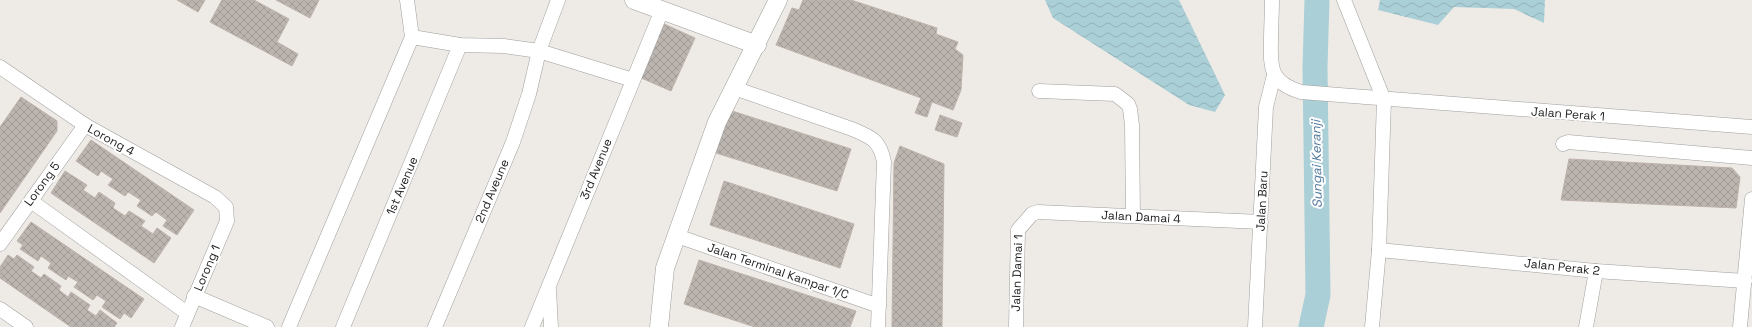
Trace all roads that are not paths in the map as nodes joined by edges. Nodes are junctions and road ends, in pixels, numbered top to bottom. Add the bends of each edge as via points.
1 (407, 0) edge
2 (558, 0) edge
3 (634, 0) edge
4 (778, 0) edge
5 (1272, 0) edge
6 (1344, 0) edge
7 (662, 10) junction
8 (412, 37) junction
9 (460, 45) junction
10 (757, 45) junction
11 (539, 51) junction
12 (0, 66) edge
13 (1274, 75) junction
14 (632, 80) junction
15 (734, 88) junction
16 (1039, 91) dead end
17 (1384, 100) junction
18 (85, 125) junction
19 (1752, 128) edge
20 (1563, 144) dead end
21 (1752, 158) edge
22 (1752, 199) edge
23 (31, 201) junction
24 (226, 207) joint
25 (1133, 216) junction
26 (1023, 222) joint
27 (1261, 222) junction
28 (677, 236) junction
29 (1750, 241) edge
30 (0, 244) edge
31 (1379, 250) junction
32 (1596, 271) junction
33 (1745, 281) junction
34 (548, 286) junction
35 (194, 296) junction
36 (879, 306) junction
37 (0, 309) edge
38 (187, 313) junction
39 (26, 327) edge
40 (182, 327) edge
41 (267, 327) edge
42 (289, 327) edge
43 (343, 327) edge
44 (435, 327) edge
45 (532, 327) edge
46 (551, 327) edge
47 (659, 327) edge
48 (878, 327) edge
49 (1016, 327) edge
50 (1255, 327) edge
51 (1372, 327) edge
52 (1586, 327) edge
53 (1740, 327) edge

1 - 8 street
2 - 11 street, 2nd Aveune
3 - 7 street
4 - 10 street
5 - 13 street, Jalan Baru via 1271,65
6 - 17 street
7 - 10 street
7 - 14 street, 3rd Avenue
8 - 9 street
8 - 42 street
9 - 11 street via 504,46
9 - 43 street, 1st Avenue
10 - 15 street
11 - 14 street
11 - 44 street, 2nd Aveune via 529,94 513,142
12 - 18 street, Lorong 4
13 - 17 street via 1287,88 1301,92
13 - 27 street, Jalan Baru via 1266,107
14 - 34 street, 3rd Avenue
15 - 28 street via 717,122
15 - 36 street via 852,129 870,136 877,143 884,162
16 - 25 street via 1115,94 1128,104 1132,125
17 - 19 street, Jalan Perak 1
17 - 31 street
18 - 23 street, Lorong 5
18 - 24 street, Lorong 4 via 215,197
20 - 21 street via 1568,142
22 - 29 street
23 - 30 street, Lorong 5
23 - 38 street
24 - 35 street, Lorong 1 via 227,222
25 - 26 street, Jalan Damai 4 via 1038,212
25 - 27 street, Jalan Damai 4
26 - 49 street, Jalan Damai 1 via 1018,230
27 - 50 street, Jalan Baru
28 - 36 street, Jalan Terminal Kampar 1/C
28 - 47 street via 665,268
29 - 33 street
31 - 32 street, Jalan Perak 2
31 - 51 street
32 - 33 street, Jalan Perak 2
32 - 52 street
33 - 53 street
34 - 45 street, 3rd Avenue
34 - 46 street
35 - 38 street, Lorong 1
35 - 41 street
36 - 48 street
37 - 39 street
38 - 40 street, Lorong 1

